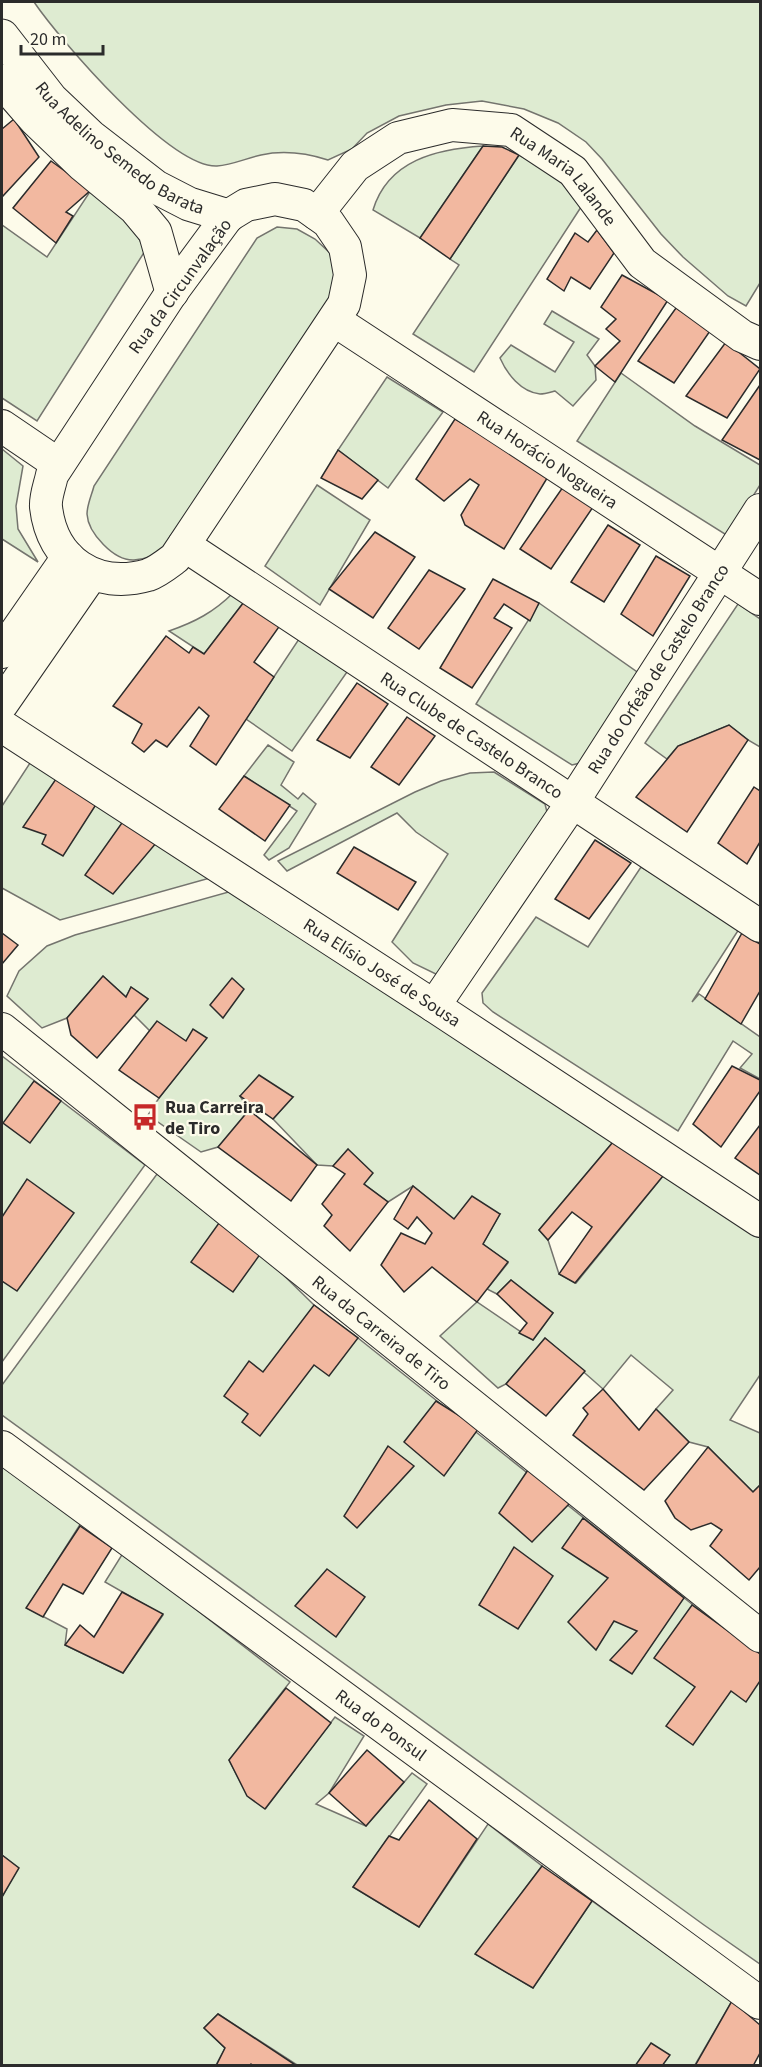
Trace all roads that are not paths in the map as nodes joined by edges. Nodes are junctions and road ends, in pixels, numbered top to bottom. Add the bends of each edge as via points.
1 (2, 36) edge
2 (2, 81) edge
3 (316, 214) junction
4 (228, 216) junction
5 (172, 292) junction
6 (334, 320) junction
7 (760, 344) edge
8 (2, 426) edge
9 (58, 464) junction
10 (760, 510) edge
11 (184, 545) junction
12 (80, 566) junction
13 (720, 573) junction
14 (760, 599) edge
15 (2, 652) edge
16 (2, 704) edge
17 (2, 726) edge
18 (572, 802) junction
19 (760, 927) edge
20 (434, 1006) junction
21 (2, 1029) edge
22 (760, 1221) edge
23 (2, 1447) edge
24 (760, 1636) edge
25 (760, 2003) edge

1 - 4 main road, Rua Adelino Semedo Barata via 51,99 90,136 156,187 189,204
2 - 5 main road, Rua Adelino Semedo Barata via 35,119 135,208 155,232
3 - 4 street, Rua da Circunvalação via 304,205 274,199 246,205
3 - 6 street, Rua da Circunvalação via 328,222 345,247 350,275 344,304
3 - 7 street, Rua Maria Lalande via 355,166 398,138 452,125 510,130 573,171 642,263 742,336
4 - 5 street, Rua da Circunvalação
5 - 9 street, Rua da Circunvalação
6 - 11 street, Rua da Circunvalação
6 - 13 street, Rua Horácio Nogueira
8 - 9 street
9 - 12 street, Rua da Circunvalação via 46,504 51,533
10 - 13 street, Rua do Orfeão de Castelo Branco
11 - 12 street, Rua da Circunvalação via 175,558 150,574 121,580
11 - 18 street, Rua Clube de Castelo Branco
12 - 15 street
12 - 16 street
13 - 14 street, Rua Horácio Nogueira
13 - 18 street, Rua do Orfeão de Castelo Branco
17 - 20 street, Rua Elísio José de Sousa
18 - 19 street, Rua Clube de Castelo Branco
18 - 20 street, Rua do Orfeão de Castelo Branco
20 - 22 street, Rua Elísio José de Sousa
21 - 24 street, Rua da Carreira de Tiro
23 - 25 street, Rua do Ponsul

